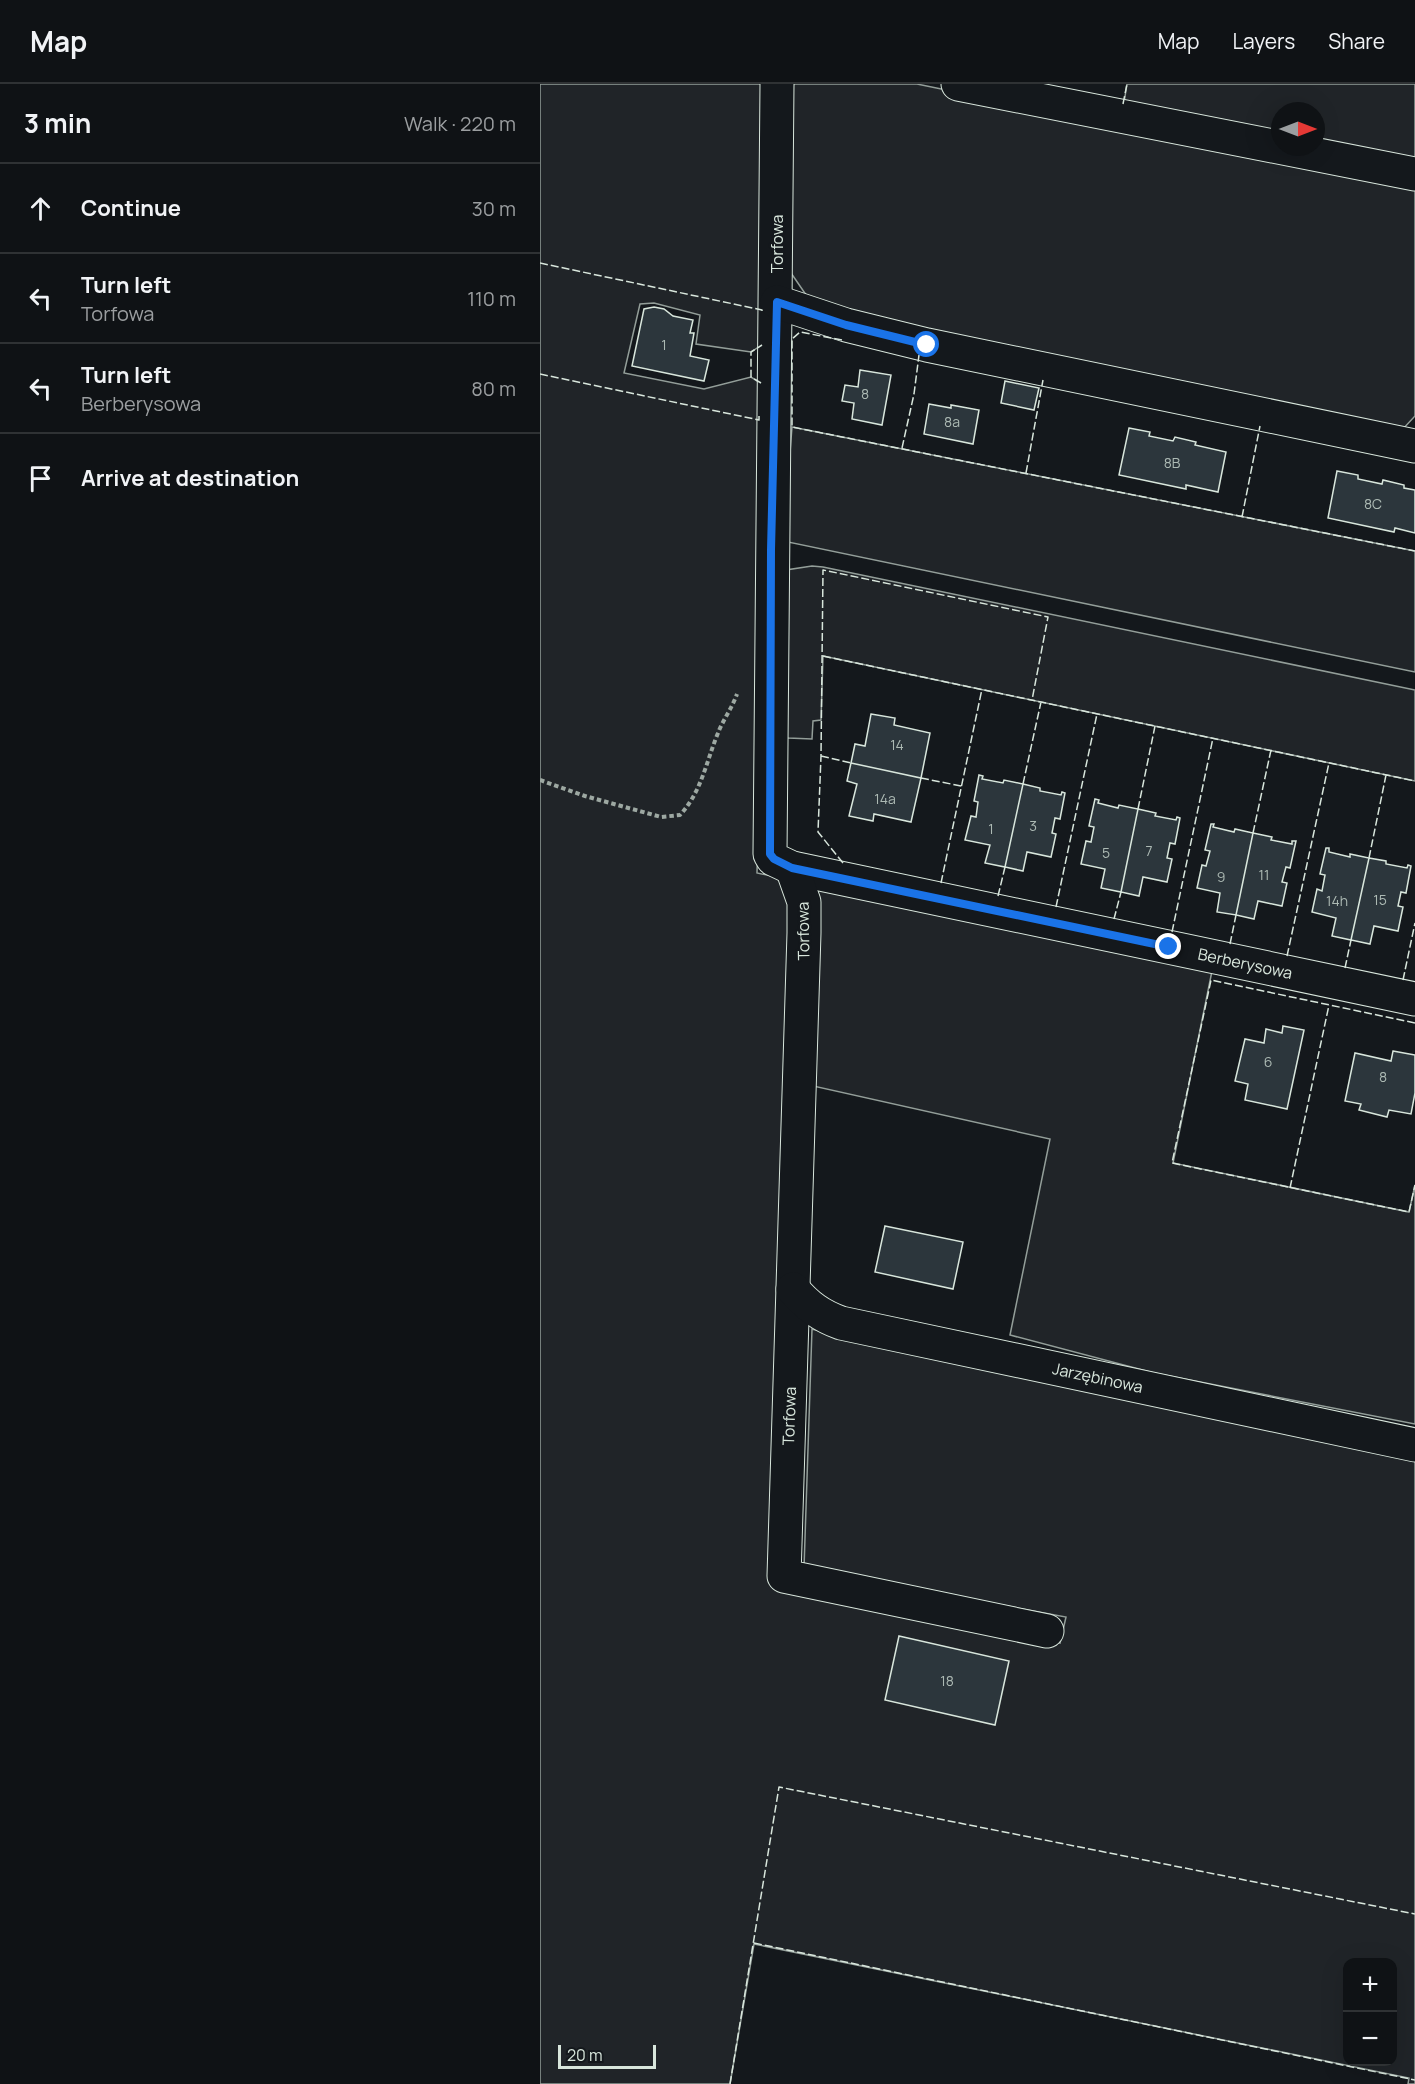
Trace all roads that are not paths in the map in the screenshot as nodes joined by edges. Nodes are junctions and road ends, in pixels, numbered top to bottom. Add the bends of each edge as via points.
1 (777, 84) edge
2 (958, 84) edge
3 (1415, 174) edge
4 (777, 302) junction
5 (1415, 446) edge
6 (792, 868) junction
7 (1415, 999) edge
8 (794, 1289) junction
9 (1415, 1444) edge
10 (1047, 1632) dead end

1 - 4 street, Torfowa
2 - 3 street
4 - 5 street via 846,325 927,345
4 - 6 street, Torfowa via 770,854
6 - 7 street, Berberysowa
6 - 8 street, Torfowa via 804,902
8 - 9 street, Jarzębinowa via 814,1311 841,1323
8 - 10 street, Torfowa via 784,1576

